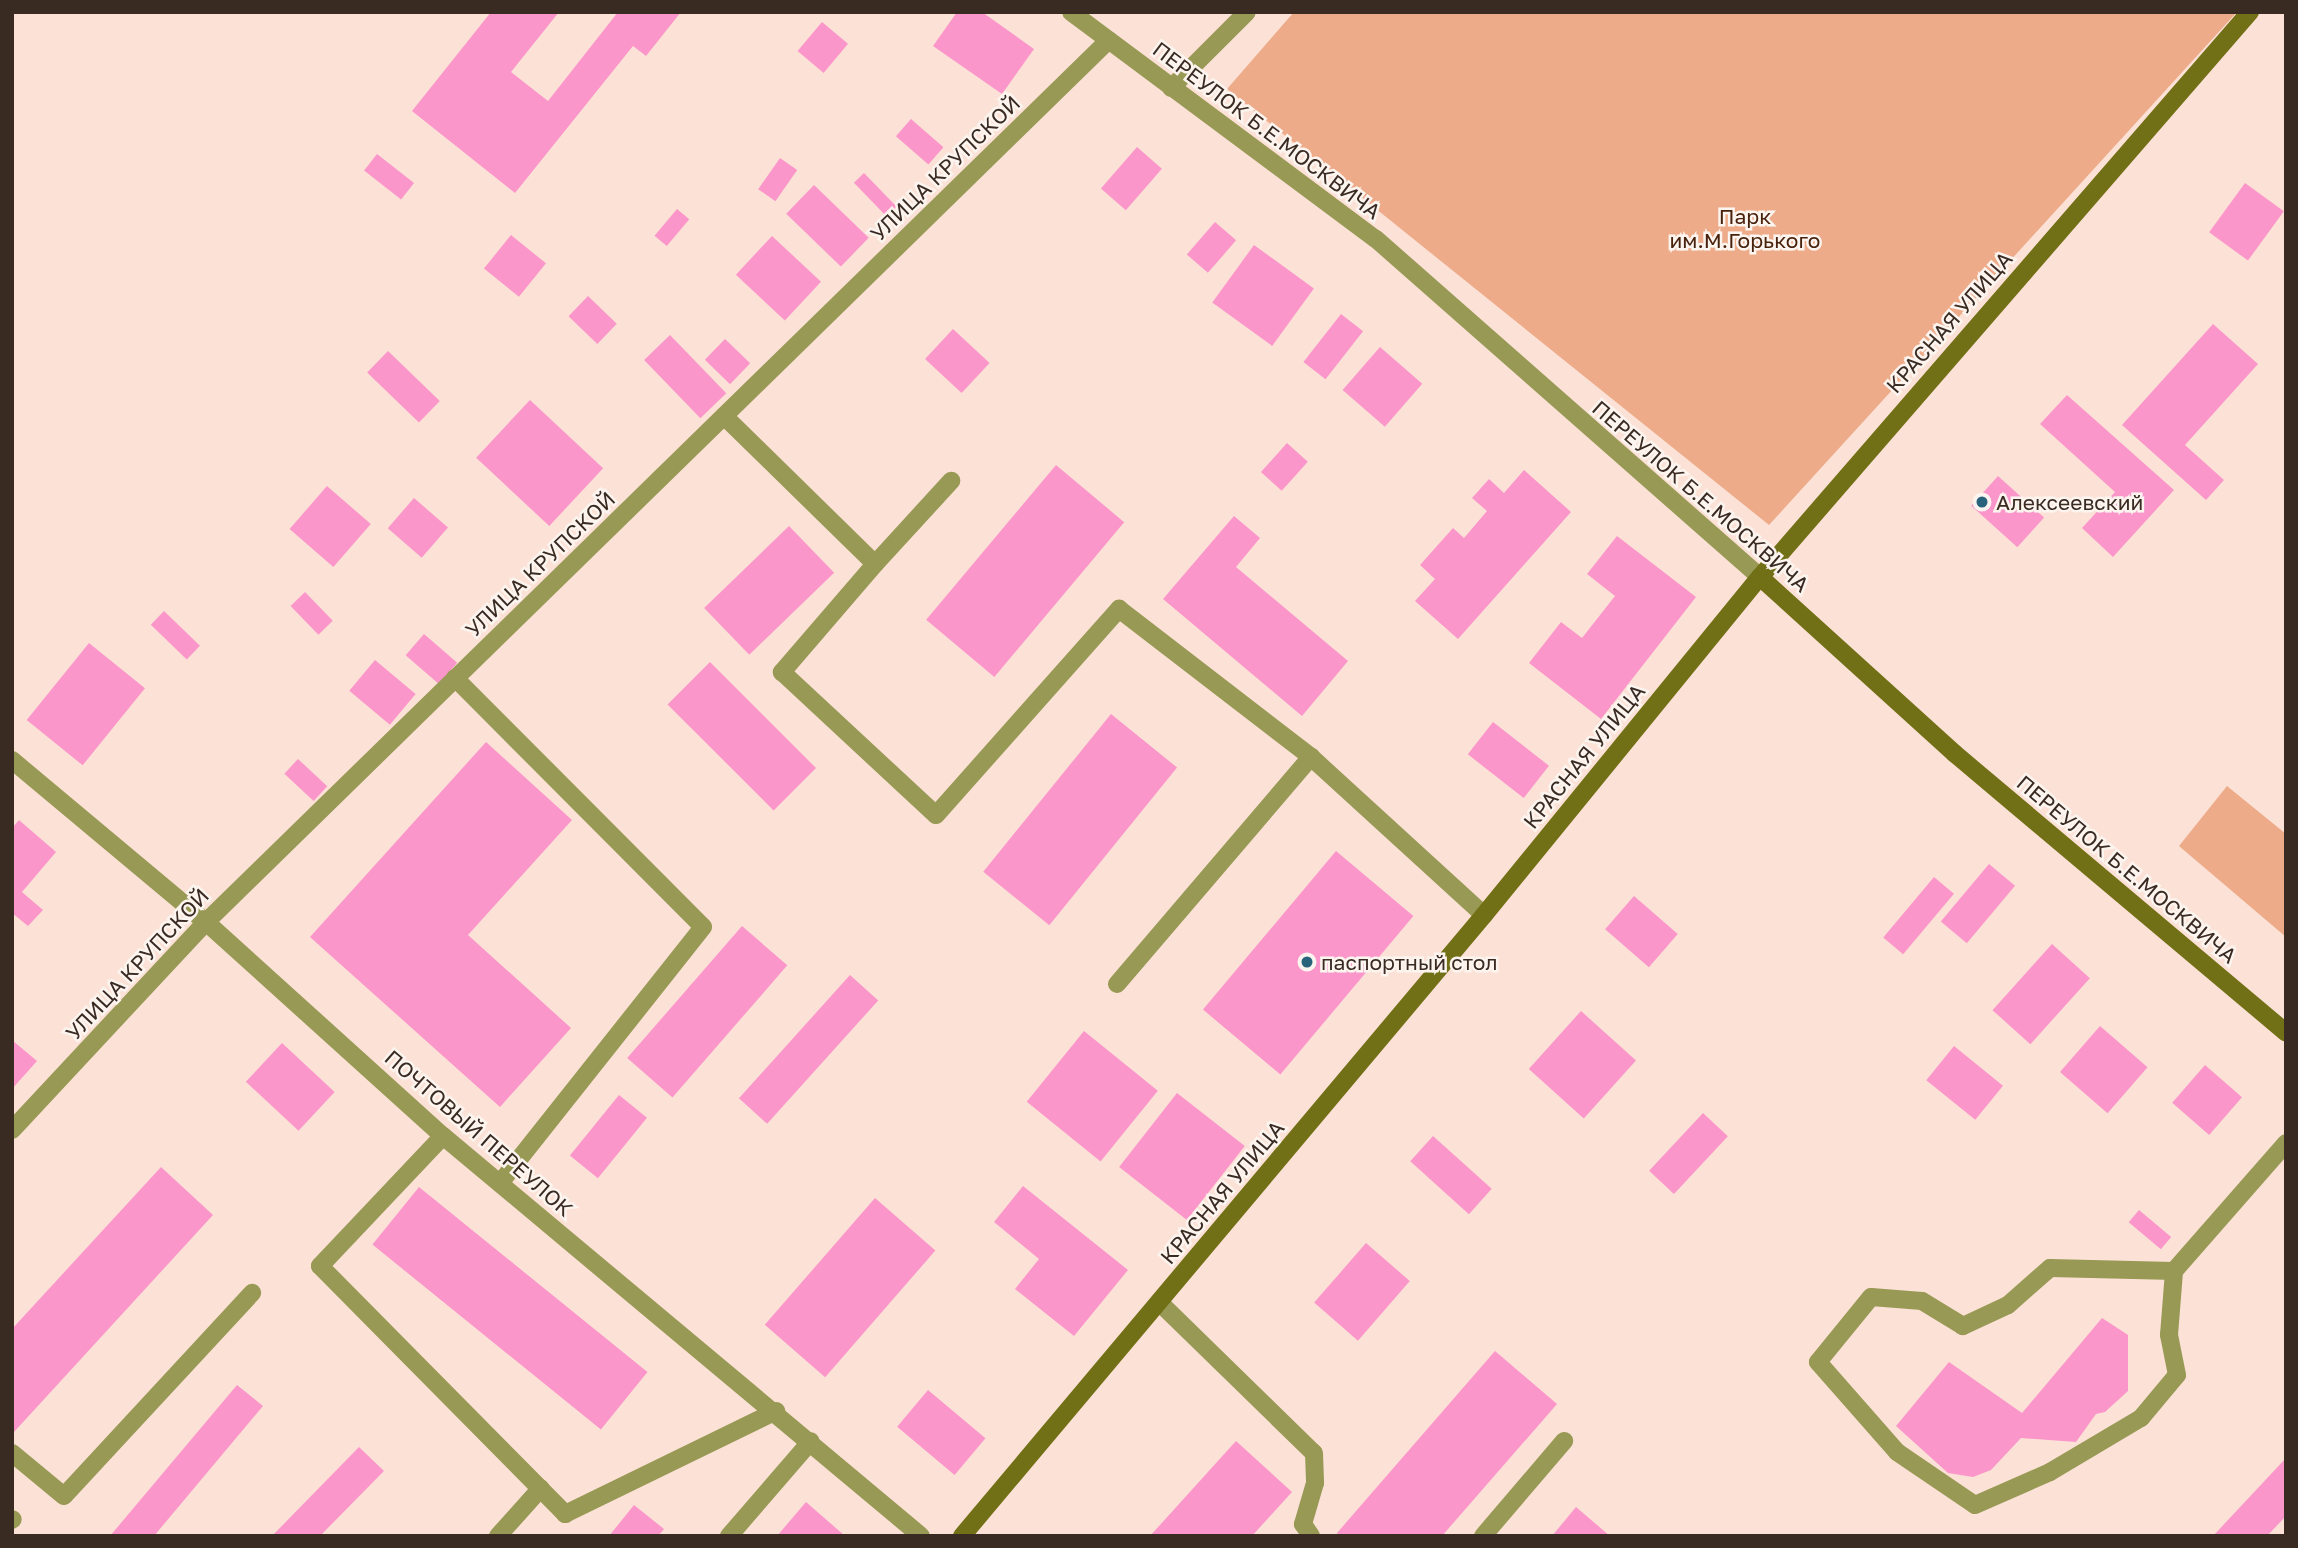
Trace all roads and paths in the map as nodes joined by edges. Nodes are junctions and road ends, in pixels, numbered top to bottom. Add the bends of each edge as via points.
1 (1071, 12) edge
2 (1247, 12) edge
3 (2250, 12) edge
4 (1109, 40) junction
5 (1171, 88) junction
6 (724, 416) junction
7 (951, 481) dead end
8 (875, 564) junction
9 (1760, 577) junction
10 (455, 678) junction
11 (1311, 757) junction
12 (12, 760) edge
13 (1484, 915) junction
14 (206, 922) junction
15 (1117, 984) dead end
16 (2286, 1033) edge
17 (12, 1129) edge
18 (443, 1136) junction
19 (2286, 1143) edge
20 (500, 1183) junction
21 (2174, 1270) junction
22 (252, 1293) dead end
23 (1159, 1302) junction
24 (776, 1411) junction
25 (811, 1441) junction
26 (1564, 1441) dead end
27 (12, 1453) edge
28 (541, 1488) junction
29 (498, 1536) edge
30 (729, 1536) edge
31 (921, 1536) edge
32 (962, 1536) edge
33 (1311, 1536) edge
34 (1483, 1536) edge

1 - 4 street, ПЕРЕУЛОК Б.Е.МОСКВИЧА
2 - 5 street
3 - 9 street, КРАСНАЯ УЛИЦА
4 - 5 street, ПЕРЕУЛОК Б.Е.МОСКВИЧА
4 - 6 street, УЛИЦА КРУПСКОЙ
5 - 9 street, ПЕРЕУЛОК Б.Е.МОСКВИЧА via 1376,239
6 - 8 street
6 - 10 street, УЛИЦА КРУПСКОЙ
7 - 8 street
8 - 11 street via 782,672 936,815 1119,609
9 - 13 street, КРАСНАЯ УЛИЦА
9 - 16 street, ПЕРЕУЛОК Б.Е.МОСКВИЧА via 1954,753
10 - 14 street, УЛИЦА КРУПСКОЙ
10 - 20 street via 703,927
11 - 13 street
11 - 15 street
12 - 14 street, ПОЧТОВЫЙ ПЕРЕУЛОК
13 - 23 street, КРАСНАЯ УЛИЦА
14 - 17 street, УЛИЦА КРУПСКОЙ
14 - 18 street, ПОЧТОВЫЙ ПЕРЕУЛОК
18 - 20 street, ПОЧТОВЫЙ ПЕРЕУЛОК
18 - 28 street via 320,1266
19 - 21 street
20 - 24 street, ПОЧТОВЫЙ ПЕРЕУЛОК
21 - 21 street via 2049,1268 2008,1305 1963,1326 1922,1301 1871,1297 1818,1362 1897,1452 1975,1505 2050,1472 2141,1418 2178,1376 2169,1335
22 - 27 street via 64,1496
23 - 32 street, КРАСНАЯ УЛИЦА
23 - 33 street via 1314,1453 1315,1483 1303,1524
24 - 25 street, ПОЧТОВЫЙ ПЕРЕУЛОК
24 - 28 street via 565,1514
25 - 30 street
25 - 31 street, ПОЧТОВЫЙ ПЕРЕУЛОК
26 - 34 street
28 - 29 street

